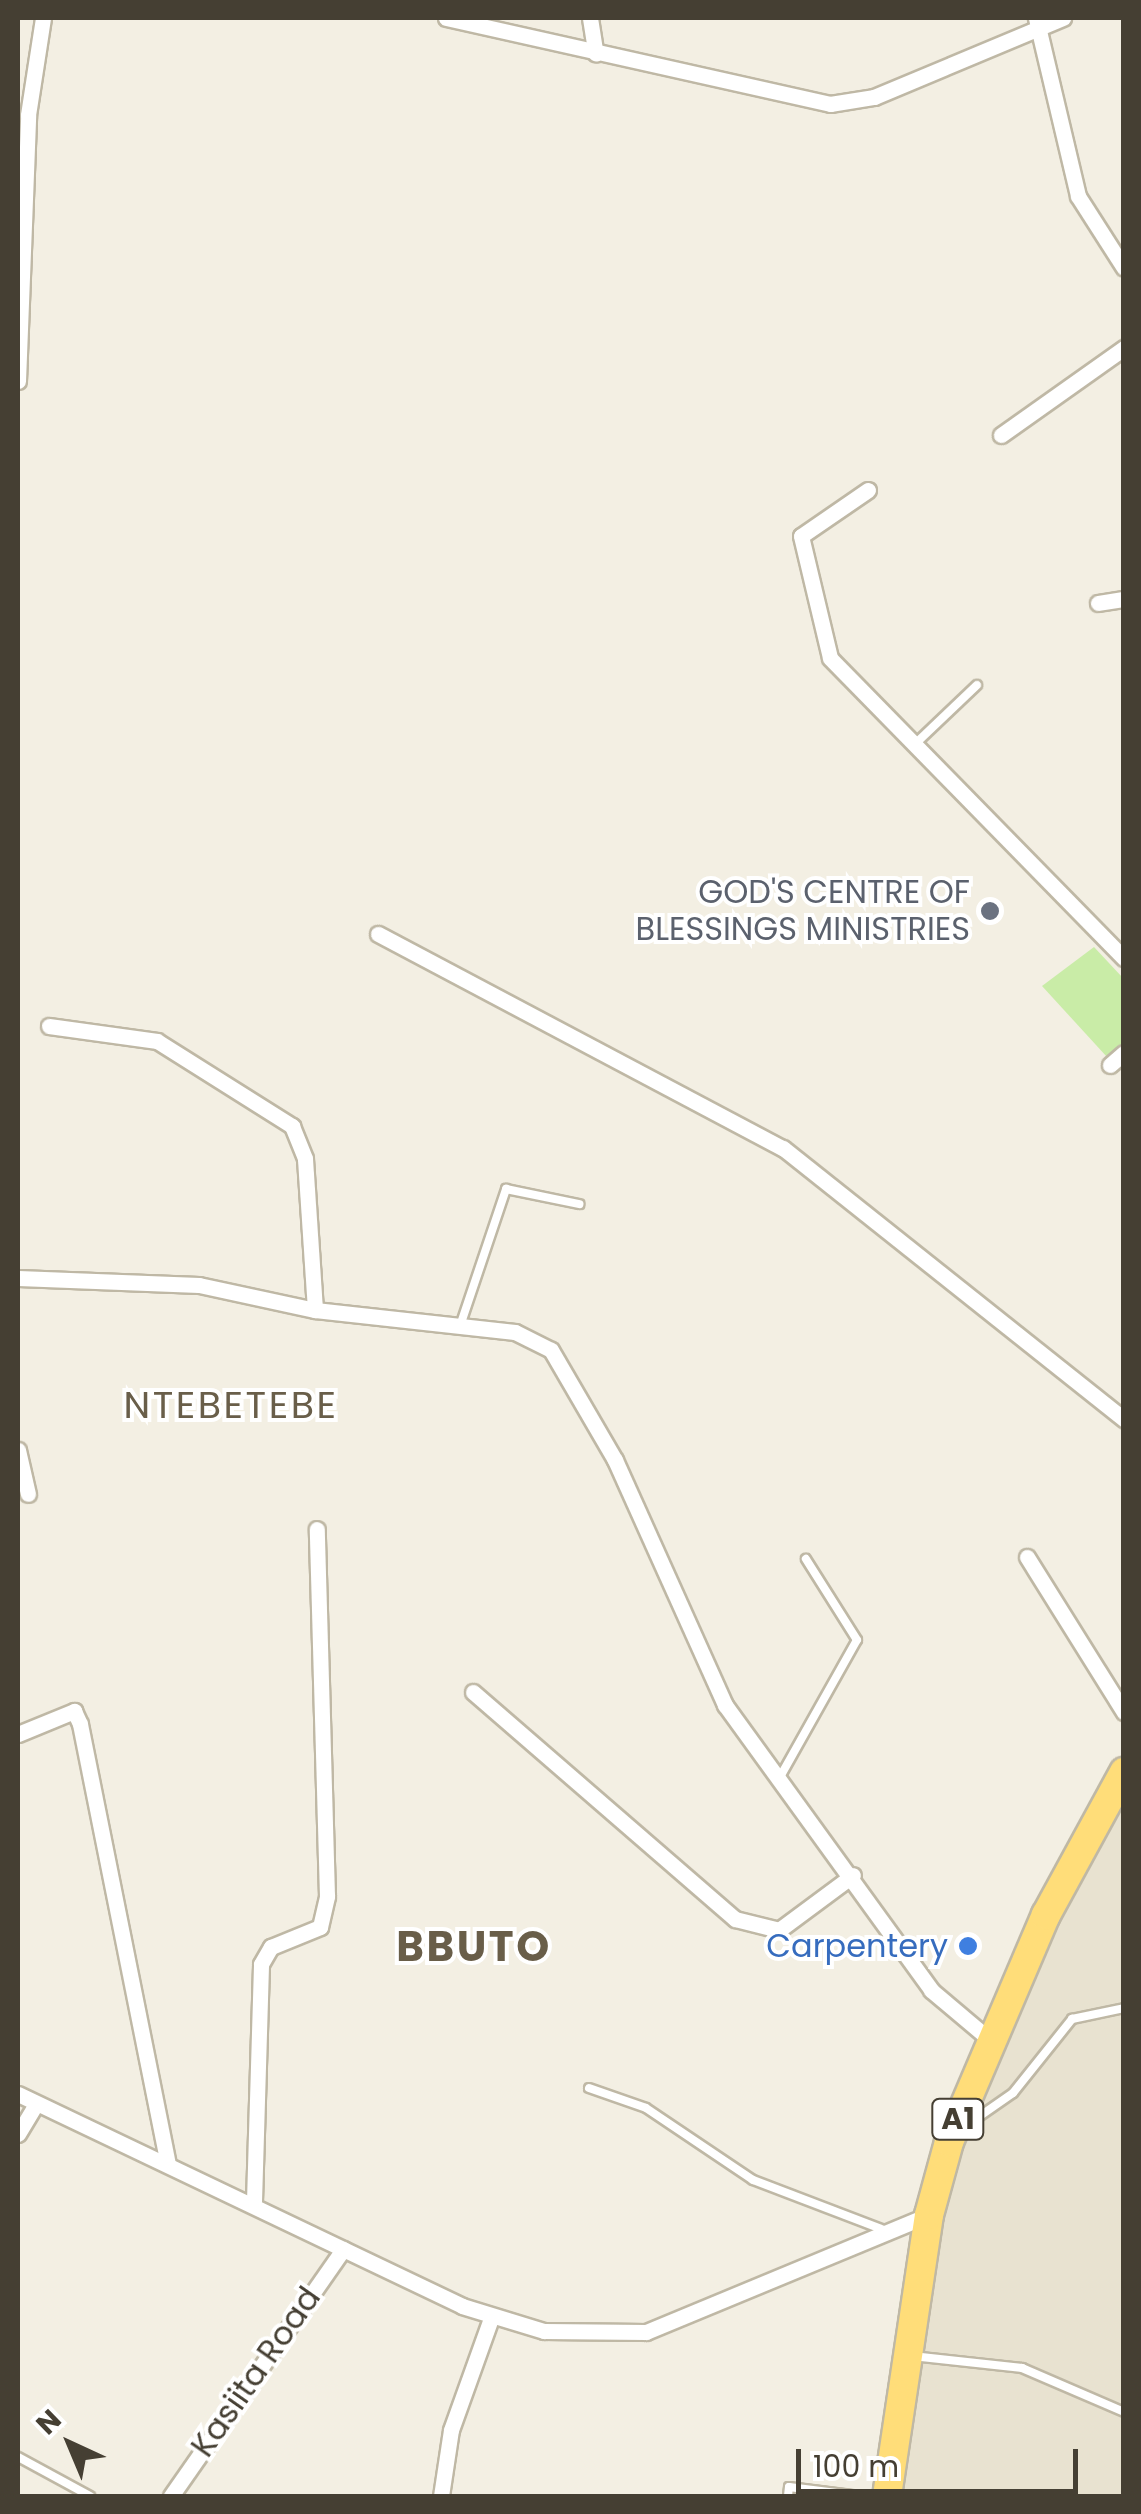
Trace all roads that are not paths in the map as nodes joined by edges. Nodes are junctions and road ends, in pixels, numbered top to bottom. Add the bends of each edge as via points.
1 (44, 18) edge
2 (446, 18) edge
3 (590, 18) edge
4 (1063, 18) edge
5 (1036, 24) edge
6 (596, 54) junction
7 (1124, 268) edge
8 (1124, 348) edge
9 (18, 382) edge
10 (1000, 434) dead end
11 (868, 490) dead end
12 (1124, 599) edge
13 (1098, 603) dead end
14 (977, 686) dead end
15 (914, 745) junction
16 (378, 934) dead end
17 (1124, 958) edge
18 (49, 1026) dead end
19 (1124, 1052) edge
20 (1110, 1065) dead end
21 (580, 1204) dead end
22 (18, 1278) edge
23 (315, 1310) junction
24 (460, 1326) junction
25 (1120, 1408) edge
26 (18, 1450) edge
27 (28, 1494) dead end
28 (317, 1529) dead end
29 (1027, 1557) dead end
30 (806, 1559) dead end
31 (473, 1692) dead end
32 (1124, 1712) edge
33 (18, 1734) edge
34 (1124, 1772) edge
35 (780, 1777) junction
36 (853, 1875) junction
37 (1124, 2008) edge
38 (989, 2039) junction
39 (589, 2088) dead end
40 (18, 2094) edge
41 (36, 2104) junction
42 (18, 2134) edge
43 (949, 2142) junction
44 (167, 2161) junction
45 (254, 2201) junction
46 (929, 2215) junction
47 (881, 2229) junction
48 (344, 2249) junction
49 (491, 2318) junction
50 (907, 2355) junction
51 (1124, 2412) edge
52 (18, 2457) edge
53 (838, 2495) edge
54 (90, 2496) edge
55 (172, 2496) edge
56 (442, 2496) edge
57 (788, 2496) edge
58 (860, 2496) edge
59 (887, 2496) edge

1 - 9 street via 28,115
2 - 6 street
3 - 6 street
4 - 5 street
5 - 6 street via 853,103
5 - 7 street via 1078,196
8 - 10 street
11 - 15 street via 808,524 802,545 830,658
12 - 13 street
14 - 15 lane
15 - 17 street
16 - 25 street via 783,1148
18 - 23 street via 157,1041 292,1126 305,1159
19 - 20 street
21 - 24 lane via 506,1188
22 - 23 street via 136,1278
23 - 24 street
24 - 35 street via 538,1339 564,1364 725,1705
26 - 27 street
28 - 45 street via 327,1896 320,1926 271,1947 261,1964
29 - 32 street
30 - 35 lane via 858,1640
31 - 36 street via 735,1920 779,1930
33 - 44 street via 74,1711 80,1724
34 - 38 highway, A1
35 - 36 street
36 - 38 street via 932,1990
37 - 43 lane via 1072,2019 1013,2093
38 - 43 highway, A1
39 - 47 lane via 646,2108 753,2180
40 - 41 street
41 - 42 street
41 - 44 street
43 - 46 highway, A1
44 - 45 street
45 - 48 street
46 - 47 street
46 - 50 highway, A1
47 - 49 street via 646,2332 596,2337
48 - 49 street
48 - 55 street, Kasiita Road
49 - 56 street via 451,2430
50 - 51 lane via 1022,2368
50 - 59 highway, A1
52 - 54 lane
53 - 57 lane via 789,2487
53 - 58 lane

